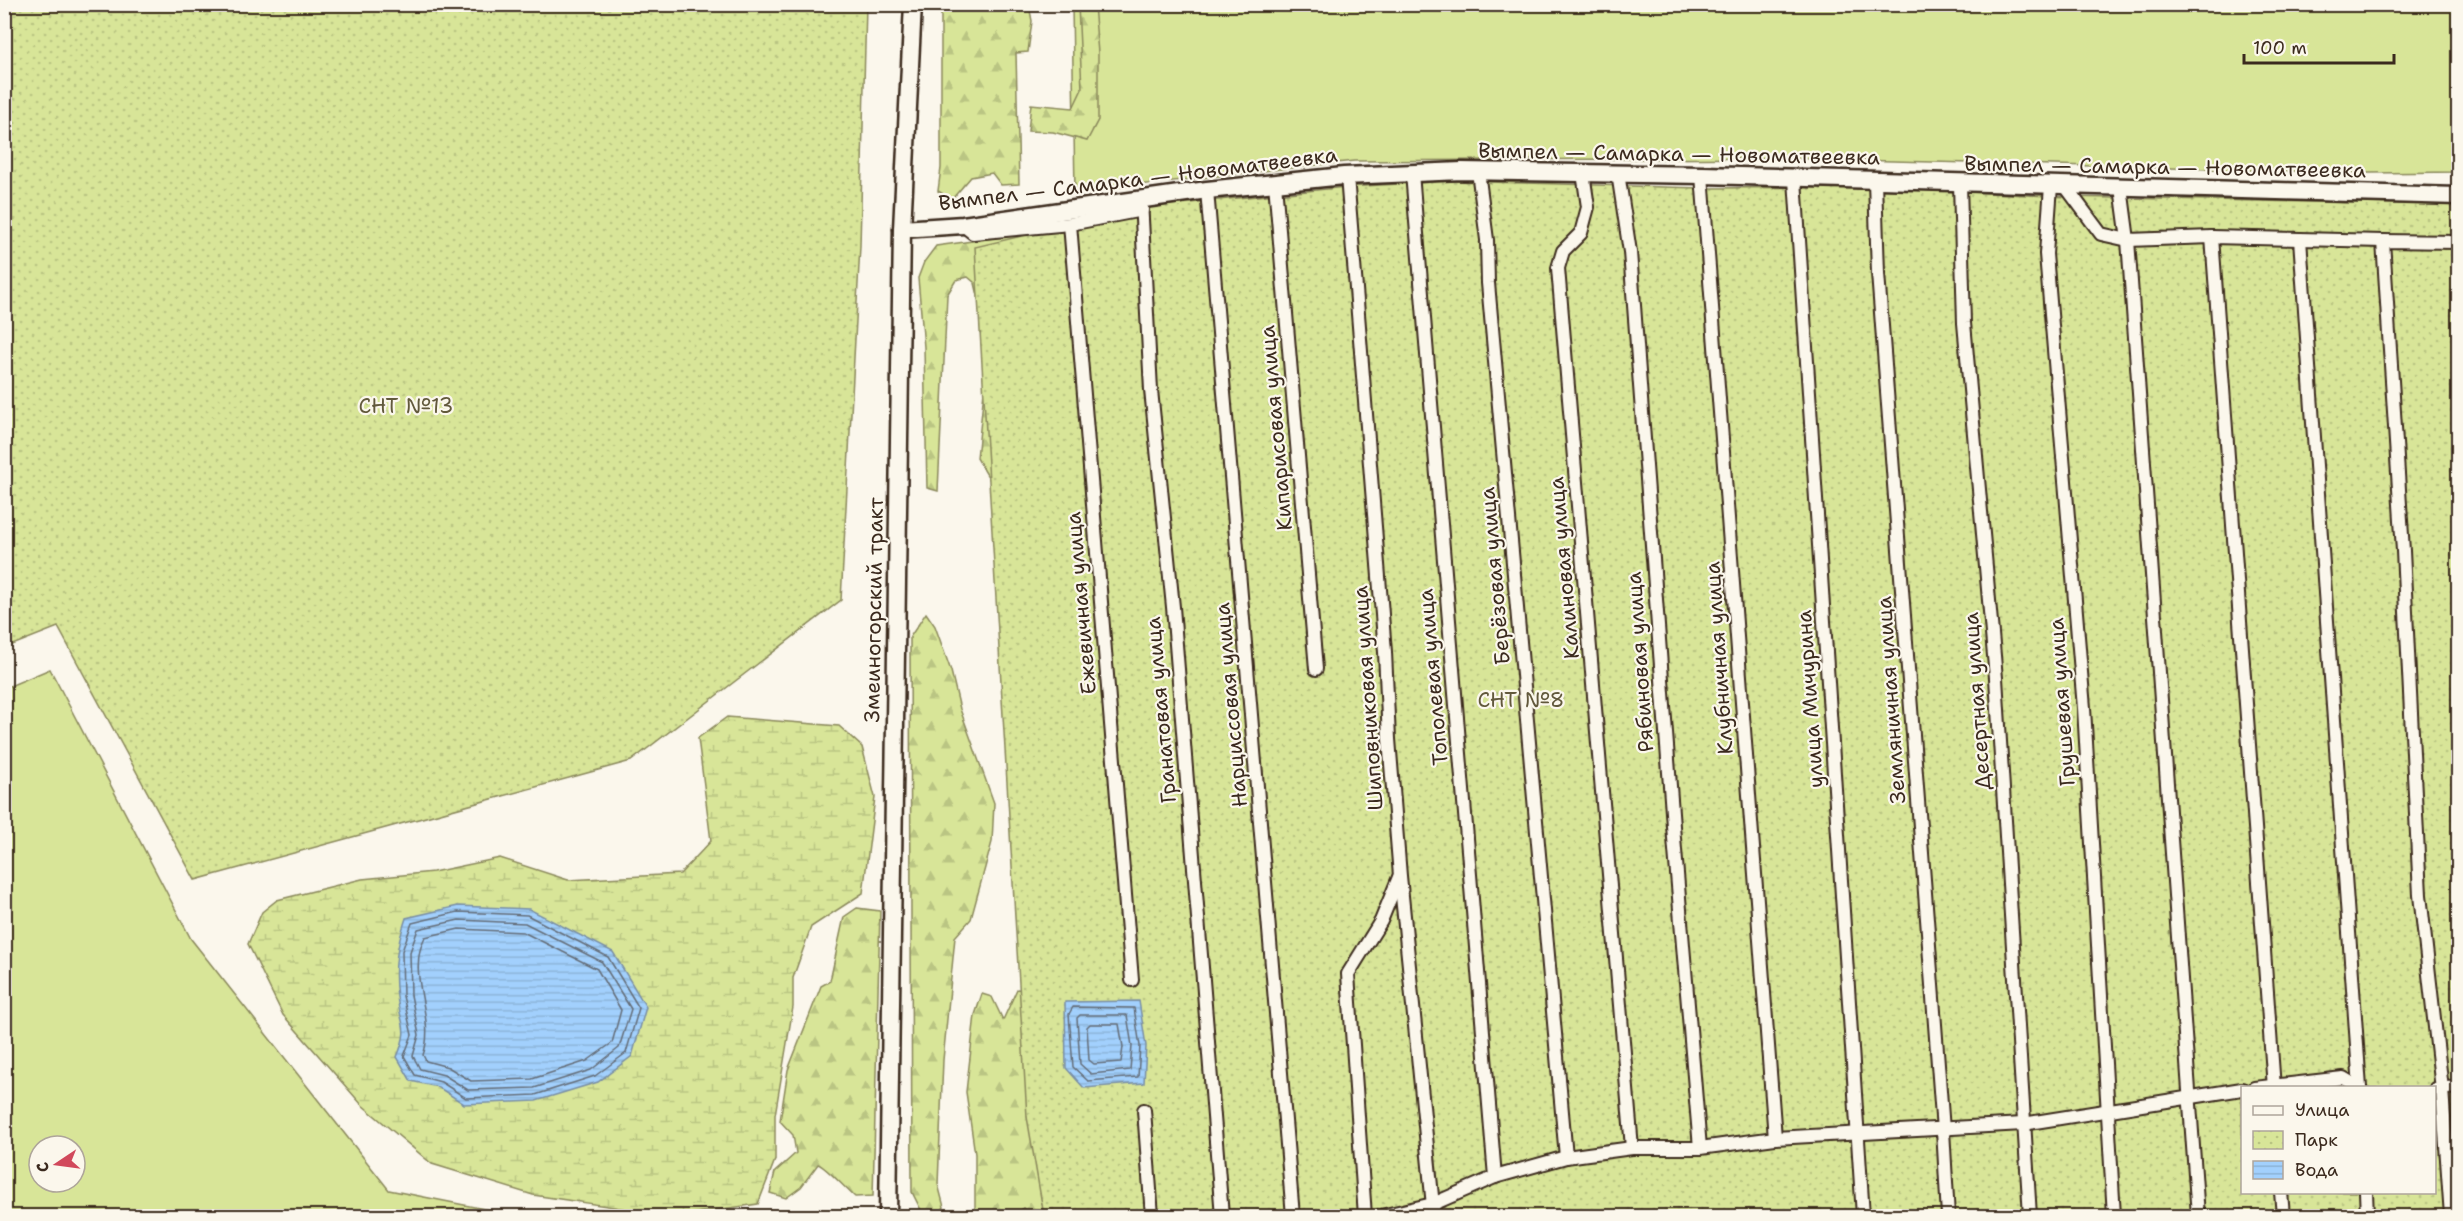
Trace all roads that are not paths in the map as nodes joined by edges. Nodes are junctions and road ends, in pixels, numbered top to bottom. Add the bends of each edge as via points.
1 (913, 4) edge
2 (1478, 171) junction
3 (1412, 173) junction
4 (1583, 173) junction
5 (1618, 173) junction
6 (1702, 175) junction
7 (1347, 176) junction
8 (1795, 179) junction
9 (1875, 181) junction
10 (1275, 183) junction
11 (1960, 184) junction
12 (2059, 187) junction
13 (2121, 187) junction
14 (1207, 190) junction
15 (2458, 196) edge
16 (1142, 205) junction
17 (1070, 224) junction
18 (963, 225) junction
19 (902, 229) junction
20 (2212, 237) junction
21 (2300, 239) junction
22 (2128, 240) junction
23 (2383, 241) junction
24 (2458, 242) edge
25 (1316, 669) dead end
26 (1400, 876) junction
27 (1132, 980) dead end
28 (2274, 1086) edge
29 (2358, 1086) edge
30 (2360, 1086) edge
31 (2458, 1087) edge
32 (2241, 1089) edge
33 (2438, 1089) edge
34 (2189, 1096) junction
35 (1144, 1110) dead end
36 (2107, 1112) junction
37 (2023, 1124) junction
38 (1943, 1130) junction
39 (1859, 1135) junction
40 (1775, 1138) junction
41 (1632, 1148) junction
42 (1700, 1148) junction
43 (1566, 1157) junction
44 (1496, 1177) junction
45 (2281, 1194) edge
46 (2366, 1194) edge
47 (1433, 1210) edge
48 (888, 1216) edge
49 (1152, 1216) edge
50 (1222, 1216) edge
51 (1293, 1216) edge
52 (1365, 1216) edge
53 (1381, 1216) edge
54 (1863, 1216) edge
55 (1948, 1216) edge
56 (2030, 1216) edge
57 (2115, 1216) edge
58 (2198, 1216) edge
59 (2283, 1216) edge
60 (2367, 1216) edge
61 (2451, 1216) edge

1 - 19 main road, Змеиногорский тракт
2 - 3 main road, Вымпел — Самарка — Новоматвеевка
2 - 4 main road, Вымпел — Самарка — Новоматвеевка
2 - 43 street, Берёзовая улица
3 - 7 main road, Вымпел — Самарка — Новоматвеевка
3 - 44 street, Тополевая улица
4 - 5 main road, Вымпел — Самарка — Новоматвеевка
4 - 41 street, Калиновая улица via 1588,207 1581,233 1563,251 1558,268
5 - 6 main road, Вымпел — Самарка — Новоматвеевка
5 - 42 street, Рябиновая улица via 1630,252
6 - 8 main road, Вымпел — Самарка — Новоматвеевка
6 - 40 street, Клубничная улица
7 - 10 main road, Вымпел — Самарка — Новоматвеевка
7 - 26 street, Шиповниковая улица
8 - 9 main road, Вымпел — Самарка — Новоматвеевка
8 - 39 street, улица Мичурина
9 - 11 main road, Вымпел — Самарка — Новоматвеевка
9 - 38 street, Земляничная улица via 1878,273
10 - 14 main road, Вымпел — Самарка — Новоматвеевка
10 - 25 street, Кипарисовая улица
11 - 12 main road, Вымпел — Самарка — Новоматвеевка
11 - 37 street, Десертная улица via 1964,323 1996,678
12 - 13 main road, Вымпел — Самарка — Новоматвеевка
12 - 22 street via 2101,234
12 - 36 street, Грушевая улица via 2046,254 2084,708
13 - 15 main road, Вымпел — Самарка — Новоматвеевка
13 - 22 street
14 - 16 main road, Вымпел — Самарка — Новоматвеевка
14 - 51 street, Нарциссовая улица
16 - 17 street
16 - 18 main road, Вымпел — Самарка — Новоматвеевка
16 - 50 street, Гранатовая улица via 1151,390 1173,607
17 - 18 street via 973,233
17 - 27 street, Ежевичная улица
18 - 19 main road, Вымпел — Самарка — Новоматвеевка
19 - 48 main road, Змеиногорский тракт
20 - 21 street
20 - 22 street
20 - 28 street
21 - 23 street
21 - 30 street
22 - 34 street
23 - 24 street
23 - 33 street via 2420,895
26 - 47 street, Шиповниковая улица
26 - 52 street via 1381,921 1348,974
28 - 29 street via 2343,1078
31 - 33 street
32 - 34 street
33 - 61 street
34 - 36 street
34 - 58 street
35 - 49 street
36 - 37 street
36 - 57 street, Грушевая улица
37 - 38 street
37 - 56 street, Десертная улица
38 - 39 street
38 - 55 street, Земляничная улица
39 - 40 street
39 - 54 street, улица Мичурина
40 - 42 street
41 - 42 street
41 - 43 street
43 - 44 street
44 - 47 street
45 - 59 street
46 - 60 street
47 - 53 street

